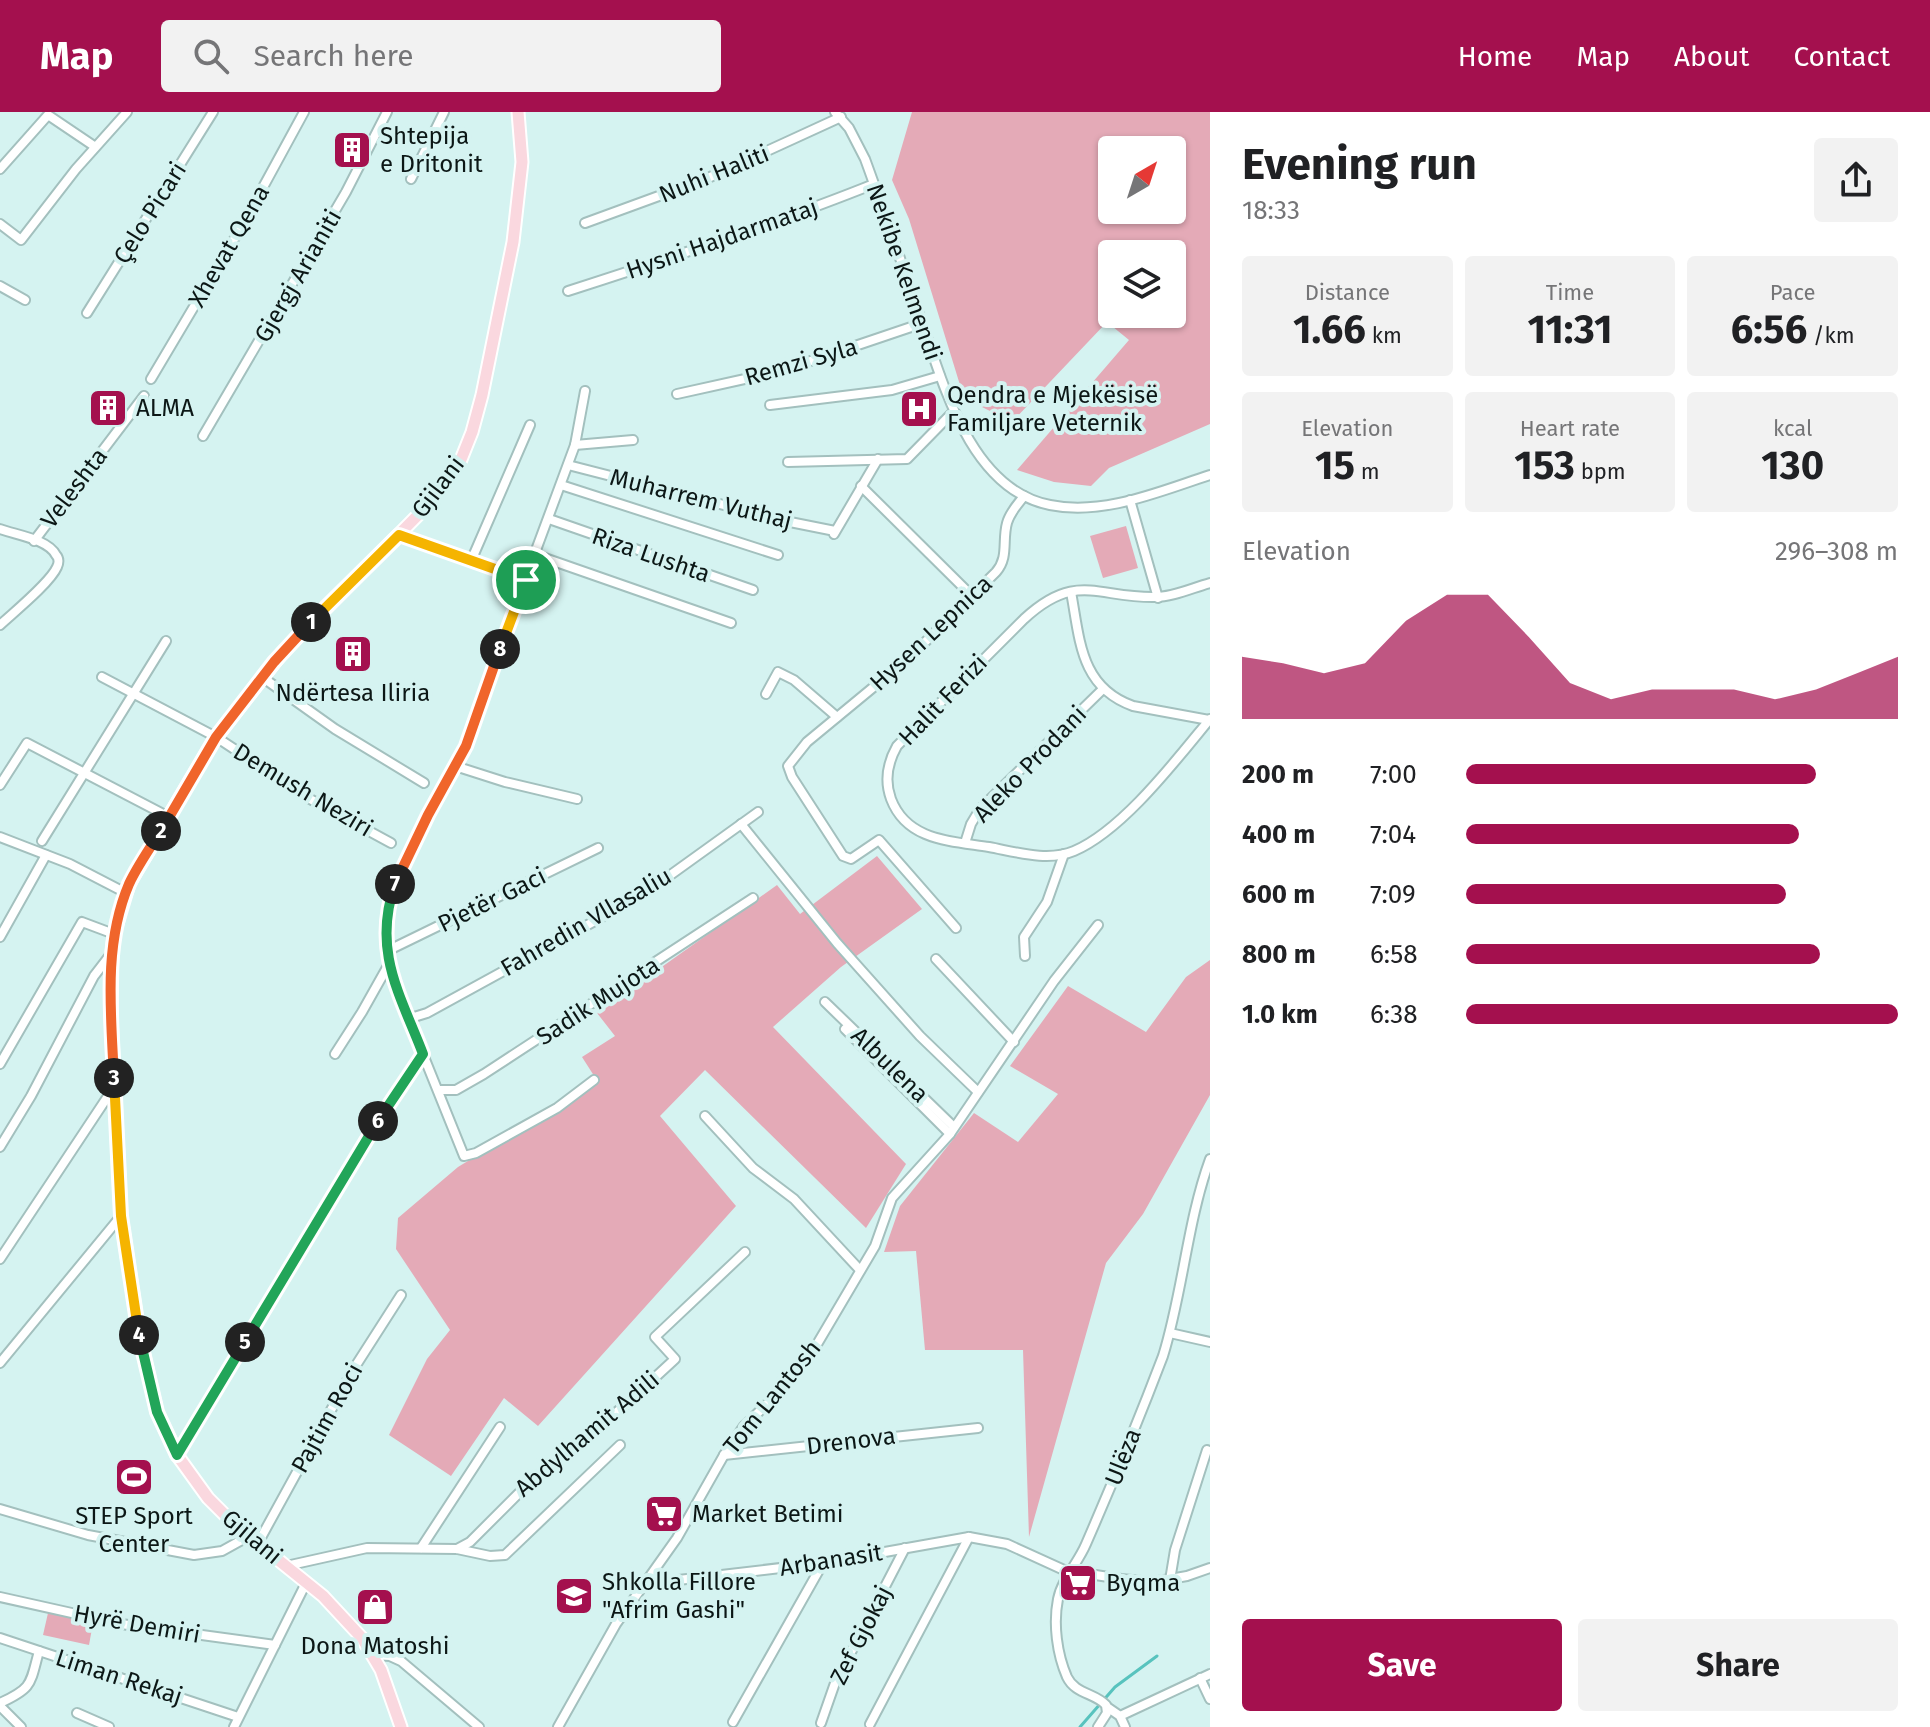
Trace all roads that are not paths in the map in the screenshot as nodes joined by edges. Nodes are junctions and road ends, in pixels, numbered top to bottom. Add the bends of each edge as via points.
1 (127, 112) edge
2 (213, 112) edge
3 (304, 112) edge
4 (387, 112) edge
5 (444, 112) edge
6 (518, 112) edge
7 (838, 114) edge
8 (94, 146) junction
9 (0, 169) edge
10 (411, 179) dead end
11 (874, 184) junction
12 (585, 223) dead end
13 (0, 224) edge
14 (0, 286) edge
15 (568, 291) dead end
16 (25, 300) dead end
17 (87, 313) dead end
18 (923, 323) junction
19 (940, 376) junction
20 (151, 379) dead end
21 (585, 391) dead end
22 (677, 394) dead end
23 (144, 396) dead end
24 (770, 405) dead end
25 (954, 411) junction
26 (530, 425) dead end
27 (203, 436) dead end
28 (633, 440) dead end
29 (575, 445) junction
30 (878, 459) junction
31 (788, 462) dead end
32 (568, 465) junction
33 (1210, 475) edge
34 (561, 485) junction
35 (861, 486) junction
36 (1024, 496) junction
37 (1130, 500) junction
38 (549, 519) junction
39 (0, 529) edge
40 (399, 535) junction
41 (34, 541) junction
42 (536, 555) junction
43 (778, 555) dead end
44 (471, 561) junction
45 (526, 580) junction
46 (1210, 583) edge
47 (753, 590) dead end
48 (1071, 592) junction
49 (972, 596) junction
50 (1158, 598) junction
51 (731, 623) dead end
52 (0, 625) edge
53 (166, 641) dead end
54 (102, 677) dead end
55 (262, 677) junction
56 (1103, 689) junction
57 (134, 692) junction
58 (766, 694) dead end
59 (837, 717) junction
60 (1210, 720) edge
61 (216, 737) junction
62 (455, 766) junction
63 (85, 773) junction
64 (424, 783) dead end
65 (0, 785) edge
66 (577, 799) dead end
67 (758, 812) dead end
68 (169, 817) junction
69 (741, 824) junction
70 (0, 837) edge
71 (42, 841) dead end
72 (391, 843) dead end
73 (965, 843) junction
74 (598, 848) dead end
75 (1064, 854) junction
76 (46, 855) junction
77 (126, 893) junction
78 (753, 898) dead end
79 (1098, 925) dead end
80 (956, 928) dead end
81 (114, 934) junction
82 (0, 937) edge
83 (387, 951) junction
84 (112, 953) junction
85 (1025, 956) dead end
86 (936, 959) dead end
87 (389, 964) junction
88 (825, 1002) dead end
89 (407, 1014) junction
90 (845, 1029) dead end
91 (1014, 1042) junction
92 (335, 1054) dead end
93 (423, 1054) junction
94 (0, 1064) edge
95 (594, 1080) dead end
96 (115, 1086) junction
97 (438, 1090) junction
98 (978, 1092) junction
99 (705, 1116) dead end
100 (952, 1131) junction
101 (0, 1147) edge
102 (1210, 1159) edge
103 (121, 1216) junction
104 (745, 1252) dead end
105 (0, 1259) edge
106 (860, 1270) junction
107 (401, 1295) dead end
108 (1170, 1333) junction
109 (1210, 1342) edge
110 (0, 1363) edge
111 (500, 1427) dead end
112 (978, 1428) dead end
113 (620, 1445) dead end
114 (1207, 1450) dead end
115 (177, 1455) junction
116 (724, 1455) junction
117 (0, 1509) edge
118 (969, 1537) junction
119 (253, 1540) junction
120 (421, 1548) junction
121 (905, 1548) junction
122 (457, 1549) junction
123 (823, 1563) junction
124 (286, 1566) junction
125 (1210, 1568) edge
126 (1072, 1571) junction
127 (1170, 1580) junction
128 (306, 1583) junction
129 (644, 1584) junction
130 (0, 1597) edge
131 (0, 1638) edge
132 (275, 1645) junction
133 (39, 1651) junction
134 (374, 1655) junction
135 (1210, 1674) edge
136 (1200, 1678) junction
137 (1210, 1699) edge
138 (1104, 1703) junction
139 (0, 1704) edge
140 (77, 1713) dead end
141 (1120, 1716) junction
142 (238, 1717) junction
143 (733, 1722) dead end
144 (821, 1723) dead end
145 (870, 1724) dead end
146 (21, 1727) edge
147 (109, 1727) edge
148 (234, 1727) edge
149 (401, 1727) edge
150 (479, 1727) edge
151 (558, 1727) edge
152 (1098, 1727) edge
153 (1125, 1727) edge

1 - 8 street
2 - 17 street, Çelo Picari
3 - 20 street, Xhevat Qena
4 - 27 street, Gjergj Arianiti
5 - 10 street
6 - 40 main road, Gjilani via 522,162 517,212 472,432 451,477
7 - 11 street, Nekibe Kelmendi
7 - 12 street, Nuhi Haliti via 708,178
8 - 9 street via 48,115
8 - 13 street via 21,240
11 - 15 street, Hysni Hajdarmataj via 777,223
11 - 18 street, Nekibe Kelmendi
14 - 16 street
18 - 19 street, Nekibe Kelmendi
18 - 22 street, Remzi Syla via 791,368
19 - 24 street via 892,390
19 - 25 street, Nekibe Kelmendi
21 - 29 street
23 - 41 street, Veleshta
25 - 30 street via 914,455 900,461
25 - 36 street, Nekibe Kelmendi via 992,470
26 - 44 street
28 - 29 street
29 - 32 street
30 - 31 street
30 - 35 street, Muharrem Vuthaj
32 - 34 street
32 - 35 street, Muharrem Vuthaj via 834,532
33 - 37 street, Nekibe Kelmendi
34 - 38 street
34 - 43 street
35 - 49 street
36 - 37 street, Nekibe Kelmendi via 1069,507
36 - 49 street, Hysen Lepnica via 1006,524 1002,565
37 - 50 street
38 - 42 street
38 - 47 street, Riza Lushta
39 - 41 street
40 - 44 street
40 - 55 main road, Gjilani
41 - 52 street via 56,553 57,567
42 - 45 street
42 - 51 street
44 - 45 street
45 - 62 street
46 - 50 street, Halit Ferizi
48 - 50 street, Halit Ferizi via 1092,589
48 - 56 street via 1085,662
48 - 73 street, Halit Ferizi via 1035,609 892,754 889,792 905,823 923,834
49 - 59 street, Hysen Lepnica via 910,657
53 - 57 street
54 - 57 street, Demush Neziri
55 - 61 main road, Gjilani
55 - 64 street
56 - 60 street via 1133,706
56 - 73 street, Aleko Prodani via 980,809
57 - 61 street, Demush Neziri
57 - 63 street
58 - 59 street via 778,672
59 - 80 street, Hysen Lepnica via 789,761 788,771 843,856 851,859 879,840
60 - 75 street via 1112,826
61 - 68 main road, Gjilani
61 - 72 street, Demush Neziri via 310,799
62 - 66 street
62 - 83 street via 399,873 387,911
63 - 65 street via 27,743
63 - 68 street
63 - 71 street
67 - 69 street, Fahredin Vllasaliu
68 - 77 main road, Gjilani
69 - 89 street, Fahredin Vllasaliu via 611,913 427,1013
69 - 98 street via 837,943
70 - 76 street
73 - 75 street, Halit Ferizi
74 - 83 street, Pjetër Gaci
75 - 85 street via 1047,902 1024,937
76 - 77 street
76 - 82 street
77 - 81 main road, Gjilani
78 - 97 street, Sadik Mujota via 484,1074 456,1090
79 - 91 street, Tom Lantosh
81 - 84 main road, Gjilani
81 - 94 street via 82,922
83 - 87 street
84 - 96 main road, Gjilani
84 - 101 street via 94,976
86 - 91 street
87 - 89 street
87 - 92 street
88 - 100 street, Albulena
89 - 93 street
90 - 100 street, Albulena
91 - 98 street, Tom Lantosh
93 - 97 street
93 - 115 street
95 - 97 street via 557,1108 464,1156
96 - 103 main road, Gjilani
96 - 105 street
98 - 100 street, Tom Lantosh
99 - 106 street
100 - 106 street, Tom Lantosh via 892,1198
102 - 108 street, Ulëza
103 - 110 street
103 - 115 main road, Gjilani via 147,1375
104 - 122 street, Abdylhamit Adili via 655,1337 675,1359
106 - 116 street, Tom Lantosh via 801,1367 744,1426
107 - 119 street, Pajtim Roci
108 - 109 street
108 - 126 street, Ulëza
111 - 120 street
112 - 116 street, Drenova
113 - 122 street via 505,1555
114 - 127 street
115 - 119 main road, Gjilani via 208,1498
116 - 129 street, Tom Lantosh
117 - 119 street via 88,1535 194,1555
118 - 121 street, Arbanasit
118 - 126 street, Arbanasit via 995,1540
118 - 145 street
119 - 124 main road, Gjilani
120 - 122 street
120 - 124 street via 367,1548
121 - 123 street, Arbanasit
121 - 144 street, Zef Gjokaj via 835,1683
123 - 129 street, Arbanasit
123 - 143 street
124 - 128 main road, Gjilani
125 - 127 street, Arbanasit
126 - 127 street, Arbanasit via 1140,1582
126 - 138 street, Ulëza via 1056,1609 1061,1656 1073,1686
128 - 132 street
128 - 134 main road, Gjilani via 338,1610
129 - 151 street, Tom Lantosh
130 - 132 street, Hyrë Demiri via 121,1624
131 - 133 street, Liman Rekaj
132 - 142 street
133 - 139 street via 27,1688
133 - 142 street, Liman Rekaj
134 - 149 main road, Gjilani
134 - 150 street via 401,1661
135 - 136 street
136 - 137 street
136 - 141 street
138 - 141 street, Ulëza
138 - 152 street
139 - 146 street
140 - 147 street
141 - 153 street
142 - 148 street

